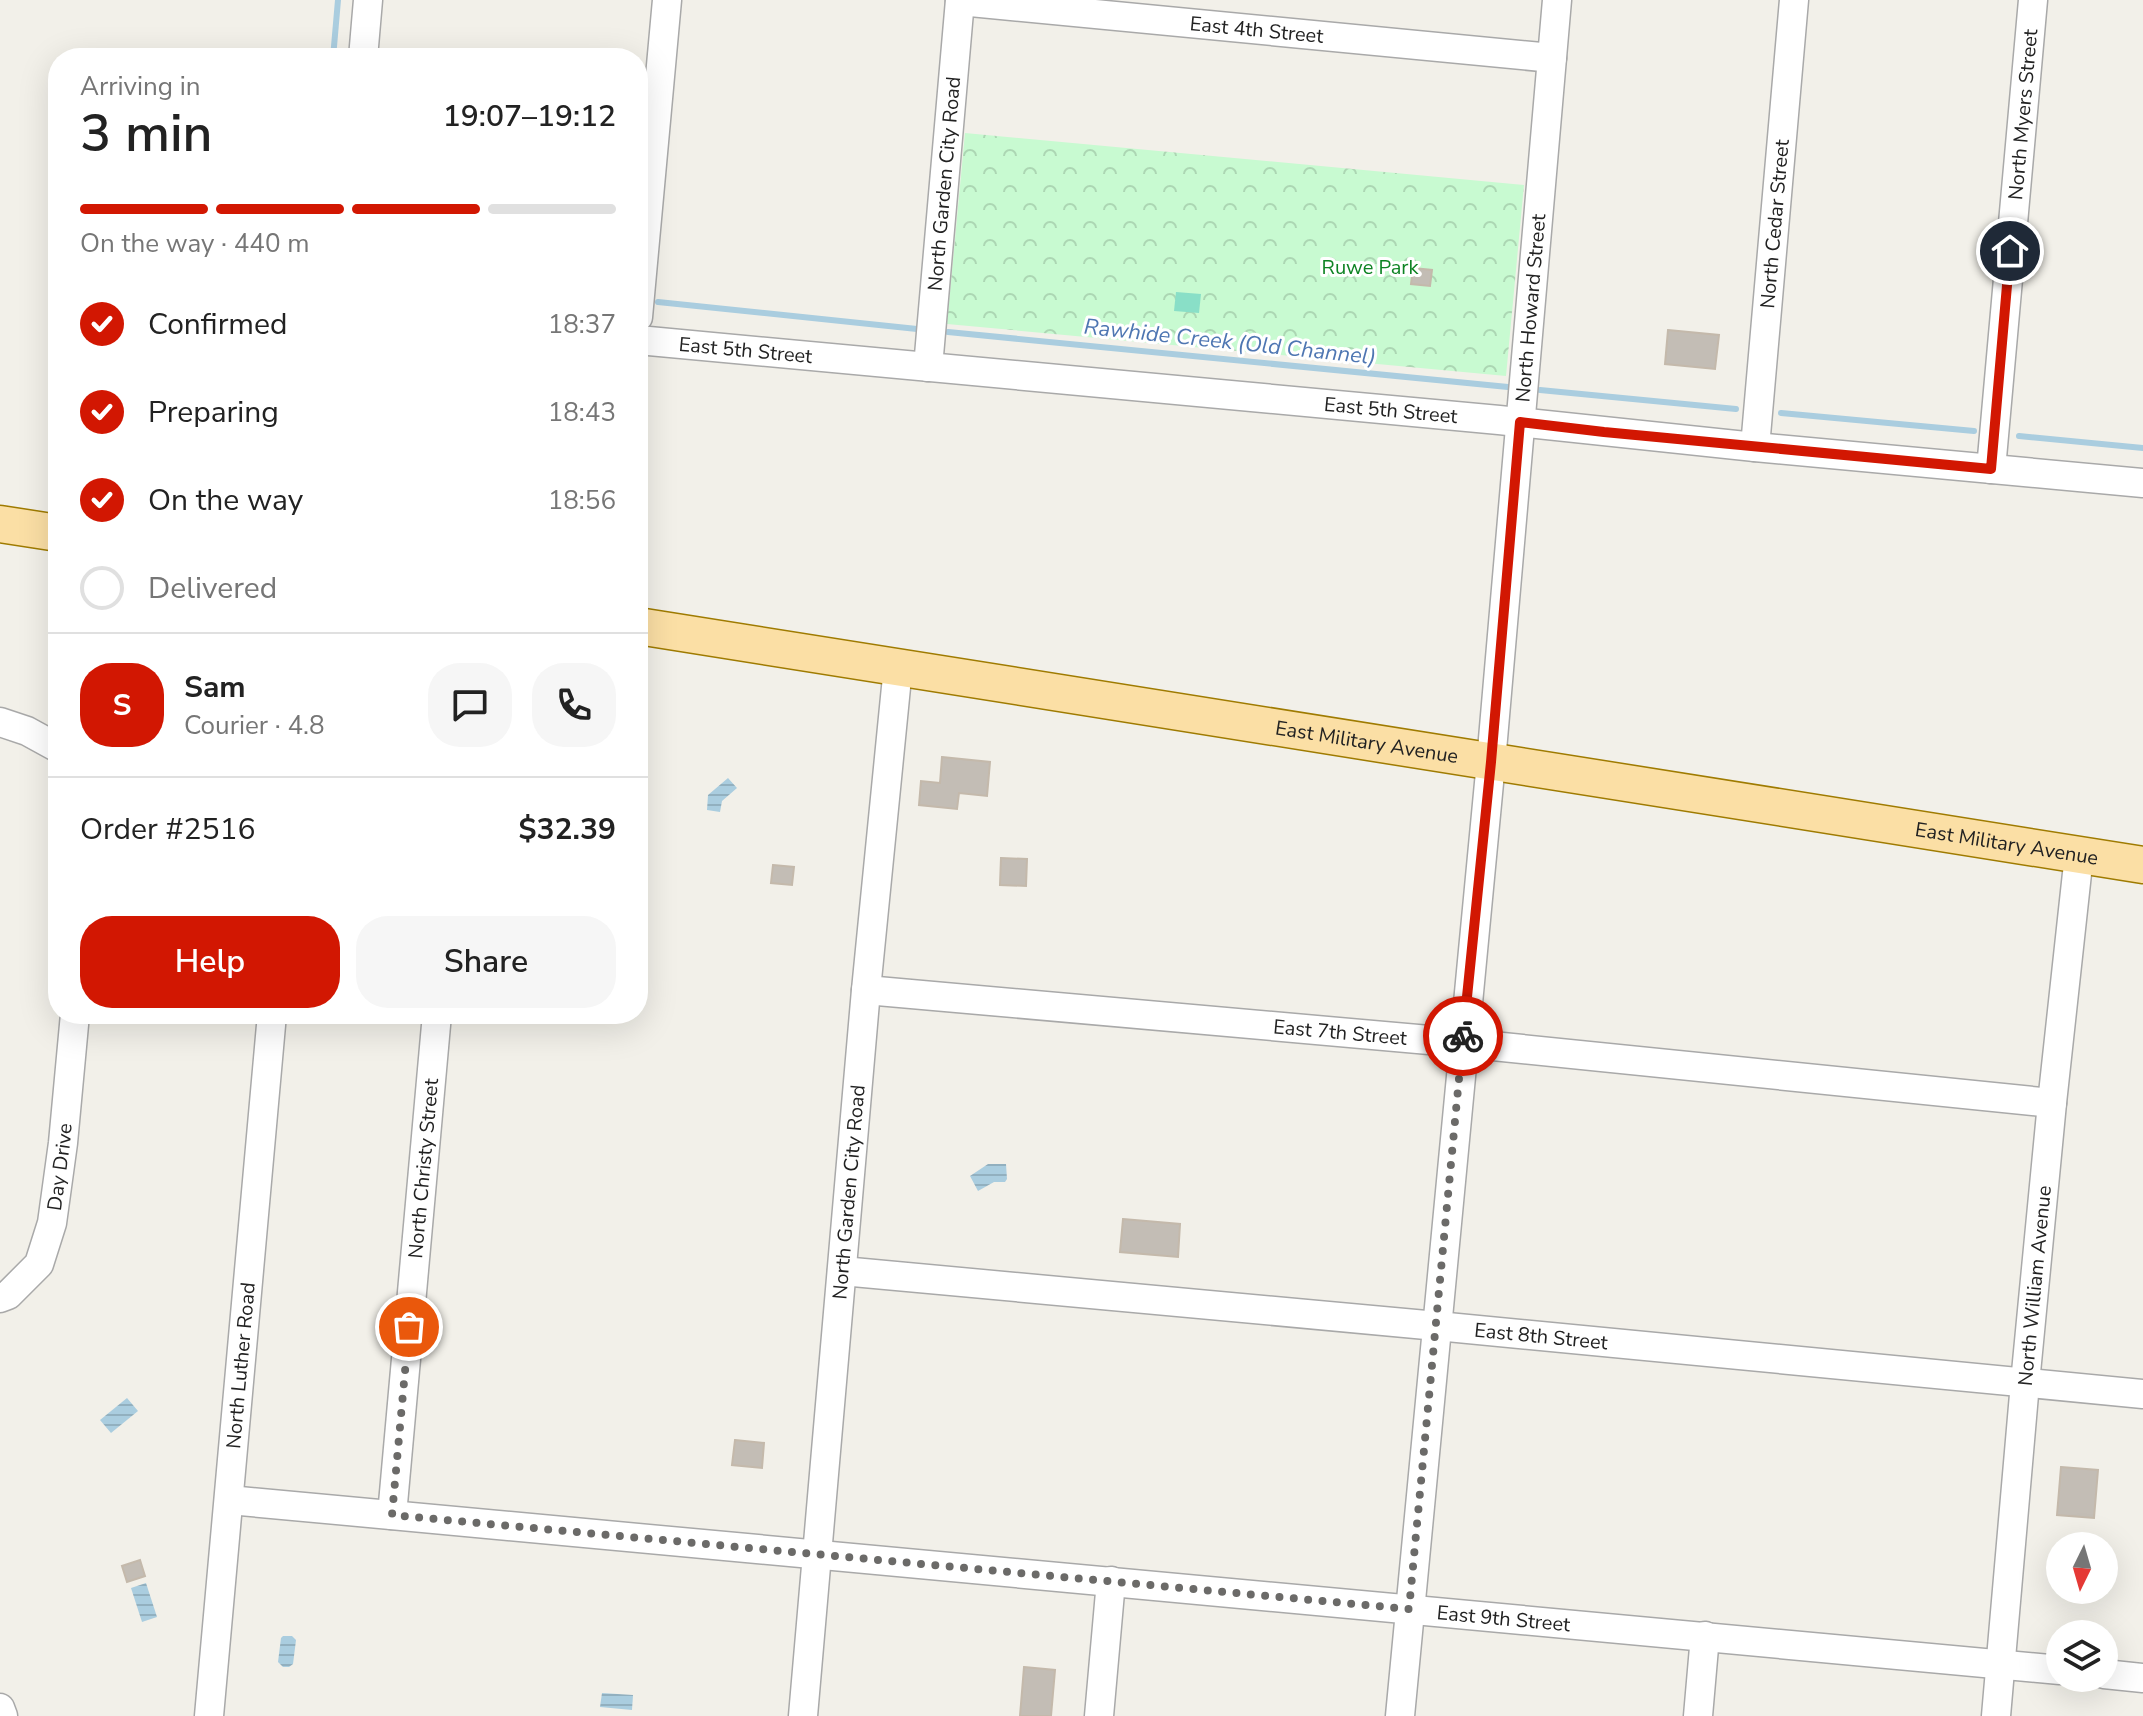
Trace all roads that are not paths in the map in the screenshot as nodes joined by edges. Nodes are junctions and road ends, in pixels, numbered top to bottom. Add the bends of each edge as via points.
1 (368, 0) edge
2 (667, 0) edge
3 (1557, 0) edge
4 (1794, 0) edge
5 (2033, 0) edge
6 (960, 1) edge
7 (364, 48) edge
8 (1552, 58) junction
9 (648, 208) edge
10 (648, 341) edge
11 (928, 367) junction
12 (1520, 422) junction
13 (1755, 447) junction
14 (1991, 469) junction
15 (2143, 483) edge
16 (0, 524) edge
17 (48, 531) edge
18 (648, 628) edge
19 (898, 667) junction
20 (0, 722) edge
21 (48, 743) edge
22 (1491, 762) junction
23 (2079, 855) junction
24 (2143, 865) edge
25 (866, 990) junction
26 (74, 1024) edge
27 (271, 1024) edge
28 (436, 1024) edge
29 (1463, 1043) junction
30 (2052, 1103) junction
31 (842, 1271) junction
32 (0, 1298) edge
33 (1437, 1326) junction
34 (2025, 1383) junction
35 (2143, 1394) edge
36 (229, 1500) junction
37 (392, 1515) junction
38 (817, 1554) junction
39 (1111, 1581) junction
40 (1409, 1609) junction
41 (1705, 1636) junction
42 (2000, 1665) junction
43 (2046, 1669) edge
44 (2118, 1675) edge
45 (2143, 1678) edge
46 (0, 1708) edge
47 (3, 1716) edge
48 (209, 1716) edge
49 (803, 1716) edge
50 (1099, 1716) edge
51 (1400, 1716) edge
52 (1698, 1716) edge
53 (1996, 1716) edge

1 - 7 street
2 - 9 street
3 - 8 street, North Howard Street
4 - 13 street, North Cedar Street
5 - 14 street, North Myers Street
6 - 8 street, East 4th Street
6 - 11 street, North Garden City Road
8 - 12 street, North Howard Street
10 - 11 street, East 5th Street
11 - 12 street, East 5th Street
12 - 13 street, East 5th Street
12 - 22 street, North Howard Street
13 - 14 street, East 5th Street
14 - 15 street, East 5th Street
16 - 17 main road
18 - 19 main road, East Military Avenue
19 - 22 main road, East Military Avenue
19 - 25 street, North Garden City Road
20 - 21 street
22 - 23 main road, East Military Avenue
22 - 29 street, North Howard Street
23 - 24 main road, East Military Avenue
23 - 30 street, North William Avenue
25 - 29 street, East 7th Street
25 - 31 street, North Garden City Road
26 - 32 street, Day Drive via 52,1223 39,1264
27 - 36 street, North Luther Road
28 - 37 street, North Christy Street
29 - 30 street, East 7th Street
29 - 33 street, North Howard Street
30 - 34 street, North William Avenue
31 - 33 street, East 8th Street
31 - 38 street, North Garden City Road
33 - 34 street, East 8th Street
33 - 40 street, North Howard Street
34 - 35 street, East 8th Street
34 - 42 street, North William Avenue
36 - 37 street, East 9th Street
36 - 48 street, North Luther Road
37 - 38 street, East 9th Street
38 - 39 street, East 9th Street
38 - 49 street, North Garden City Road
39 - 40 street, East 9th Street
39 - 50 street
40 - 41 street, East 9th Street
40 - 51 street, North Howard Street
41 - 42 street, East 9th Street
41 - 52 street
42 - 43 street, East 9th Street
42 - 53 street, North William Avenue
44 - 45 street
46 - 47 street

